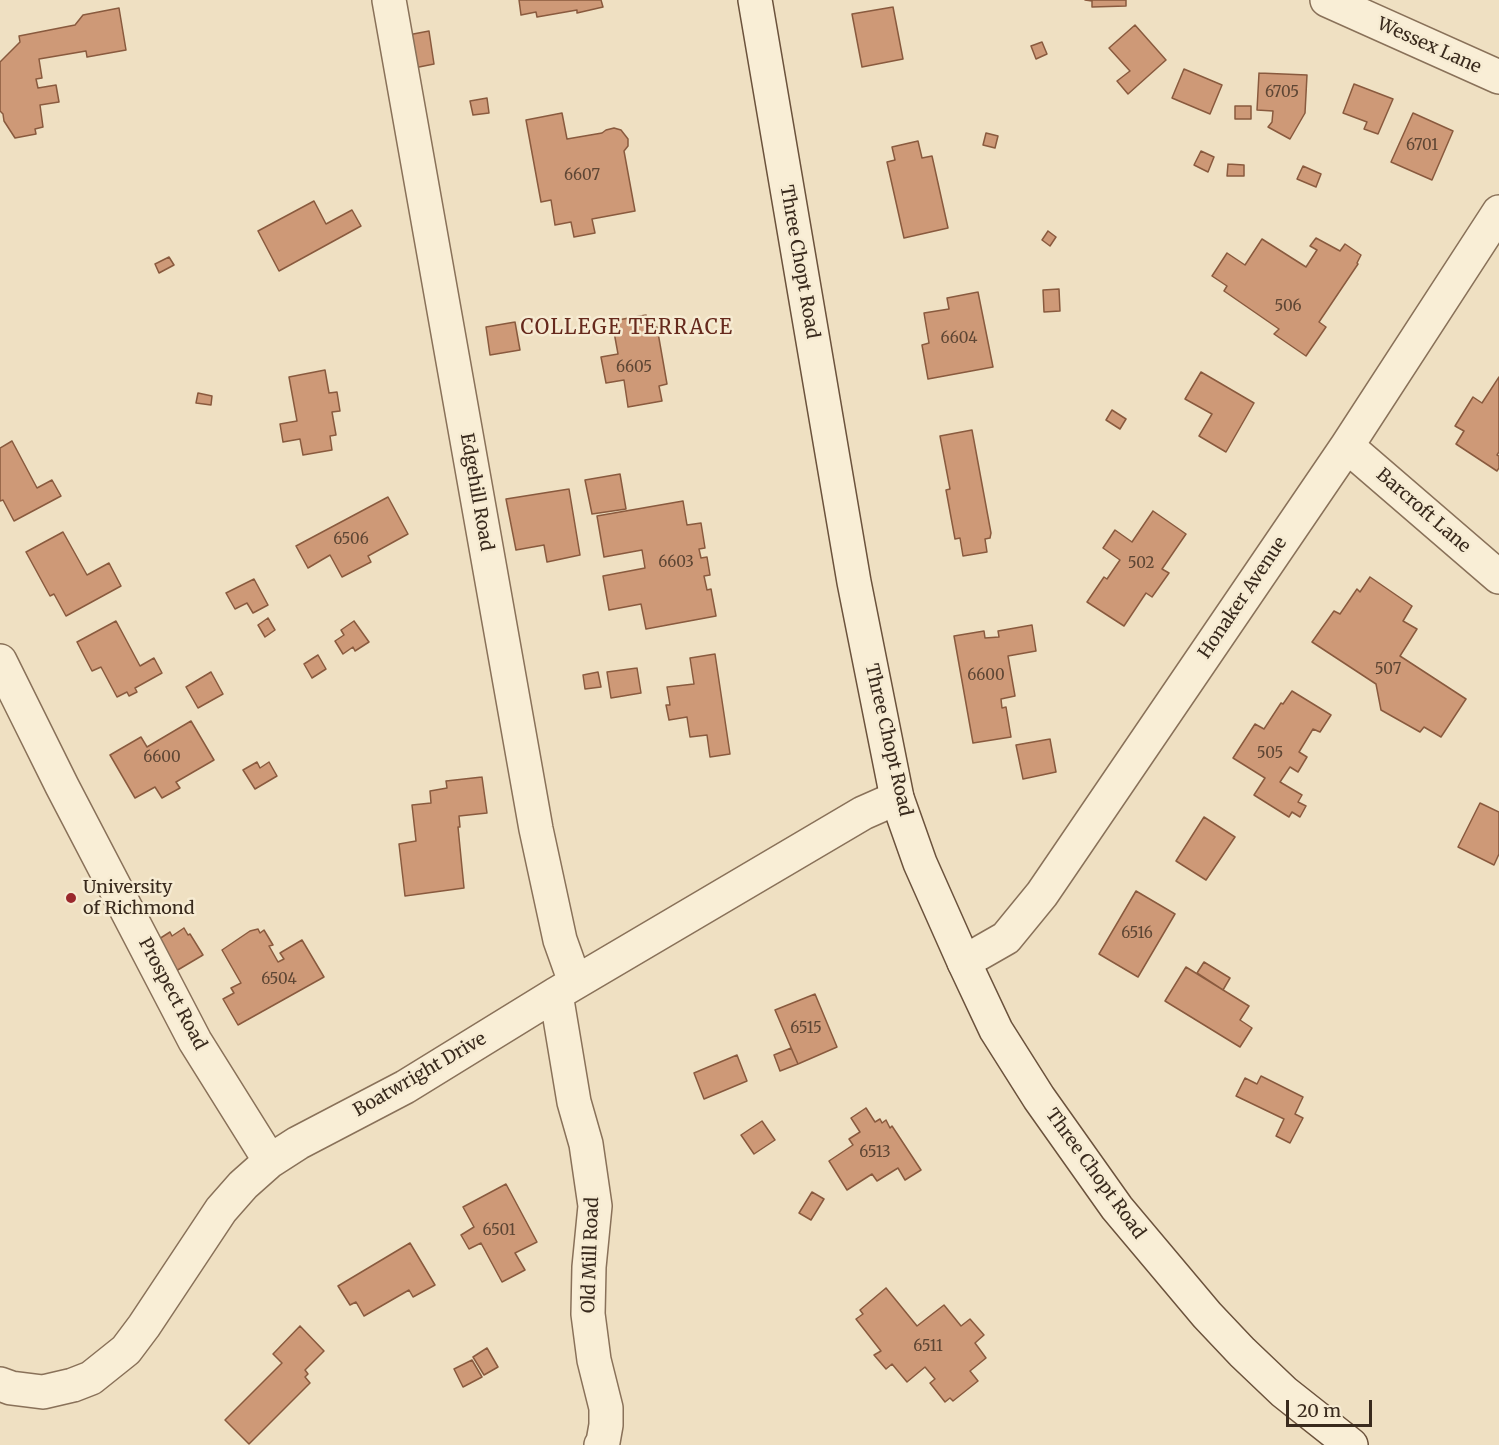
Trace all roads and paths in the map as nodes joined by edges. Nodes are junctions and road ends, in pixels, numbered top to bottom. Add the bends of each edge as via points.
1 (389, 0) edge
2 (755, 0) edge
3 (1326, 0) edge
4 (1499, 77) edge
5 (1499, 212) edge
6 (1347, 446) junction
7 (1499, 577) edge
8 (0, 661) edge
9 (897, 798) junction
10 (964, 962) junction
11 (565, 988) junction
12 (270, 1161) junction
13 (0, 1384) edge
14 (601, 1445) edge
15 (1350, 1445) edge

1 - 11 street, Edgehill Road via 536,829 560,940
2 - 9 street, Three Chopt Road via 854,582
3 - 4 street, Wessex Lane
5 - 6 street, Honaker Avenue
6 - 7 street, Barcroft Lane
6 - 10 street, Honaker Avenue via 1042,894 1006,938
8 - 12 street, Prospect Road via 195,1041
9 - 10 street, Three Chopt Road via 920,863
9 - 11 street, Boatwright Drive via 863,813
10 - 15 street, Three Chopt Road via 996,1030 1020,1069 1117,1208 1242,1352
11 - 12 street, Boatwright Drive via 405,1087
11 - 14 street, Old Mill Road via 574,1102 586,1144 595,1206 588,1314 606,1408
12 - 13 street, Boatwright Drive via 221,1210 144,1326 111,1364 91,1378 57,1390 27,1391

